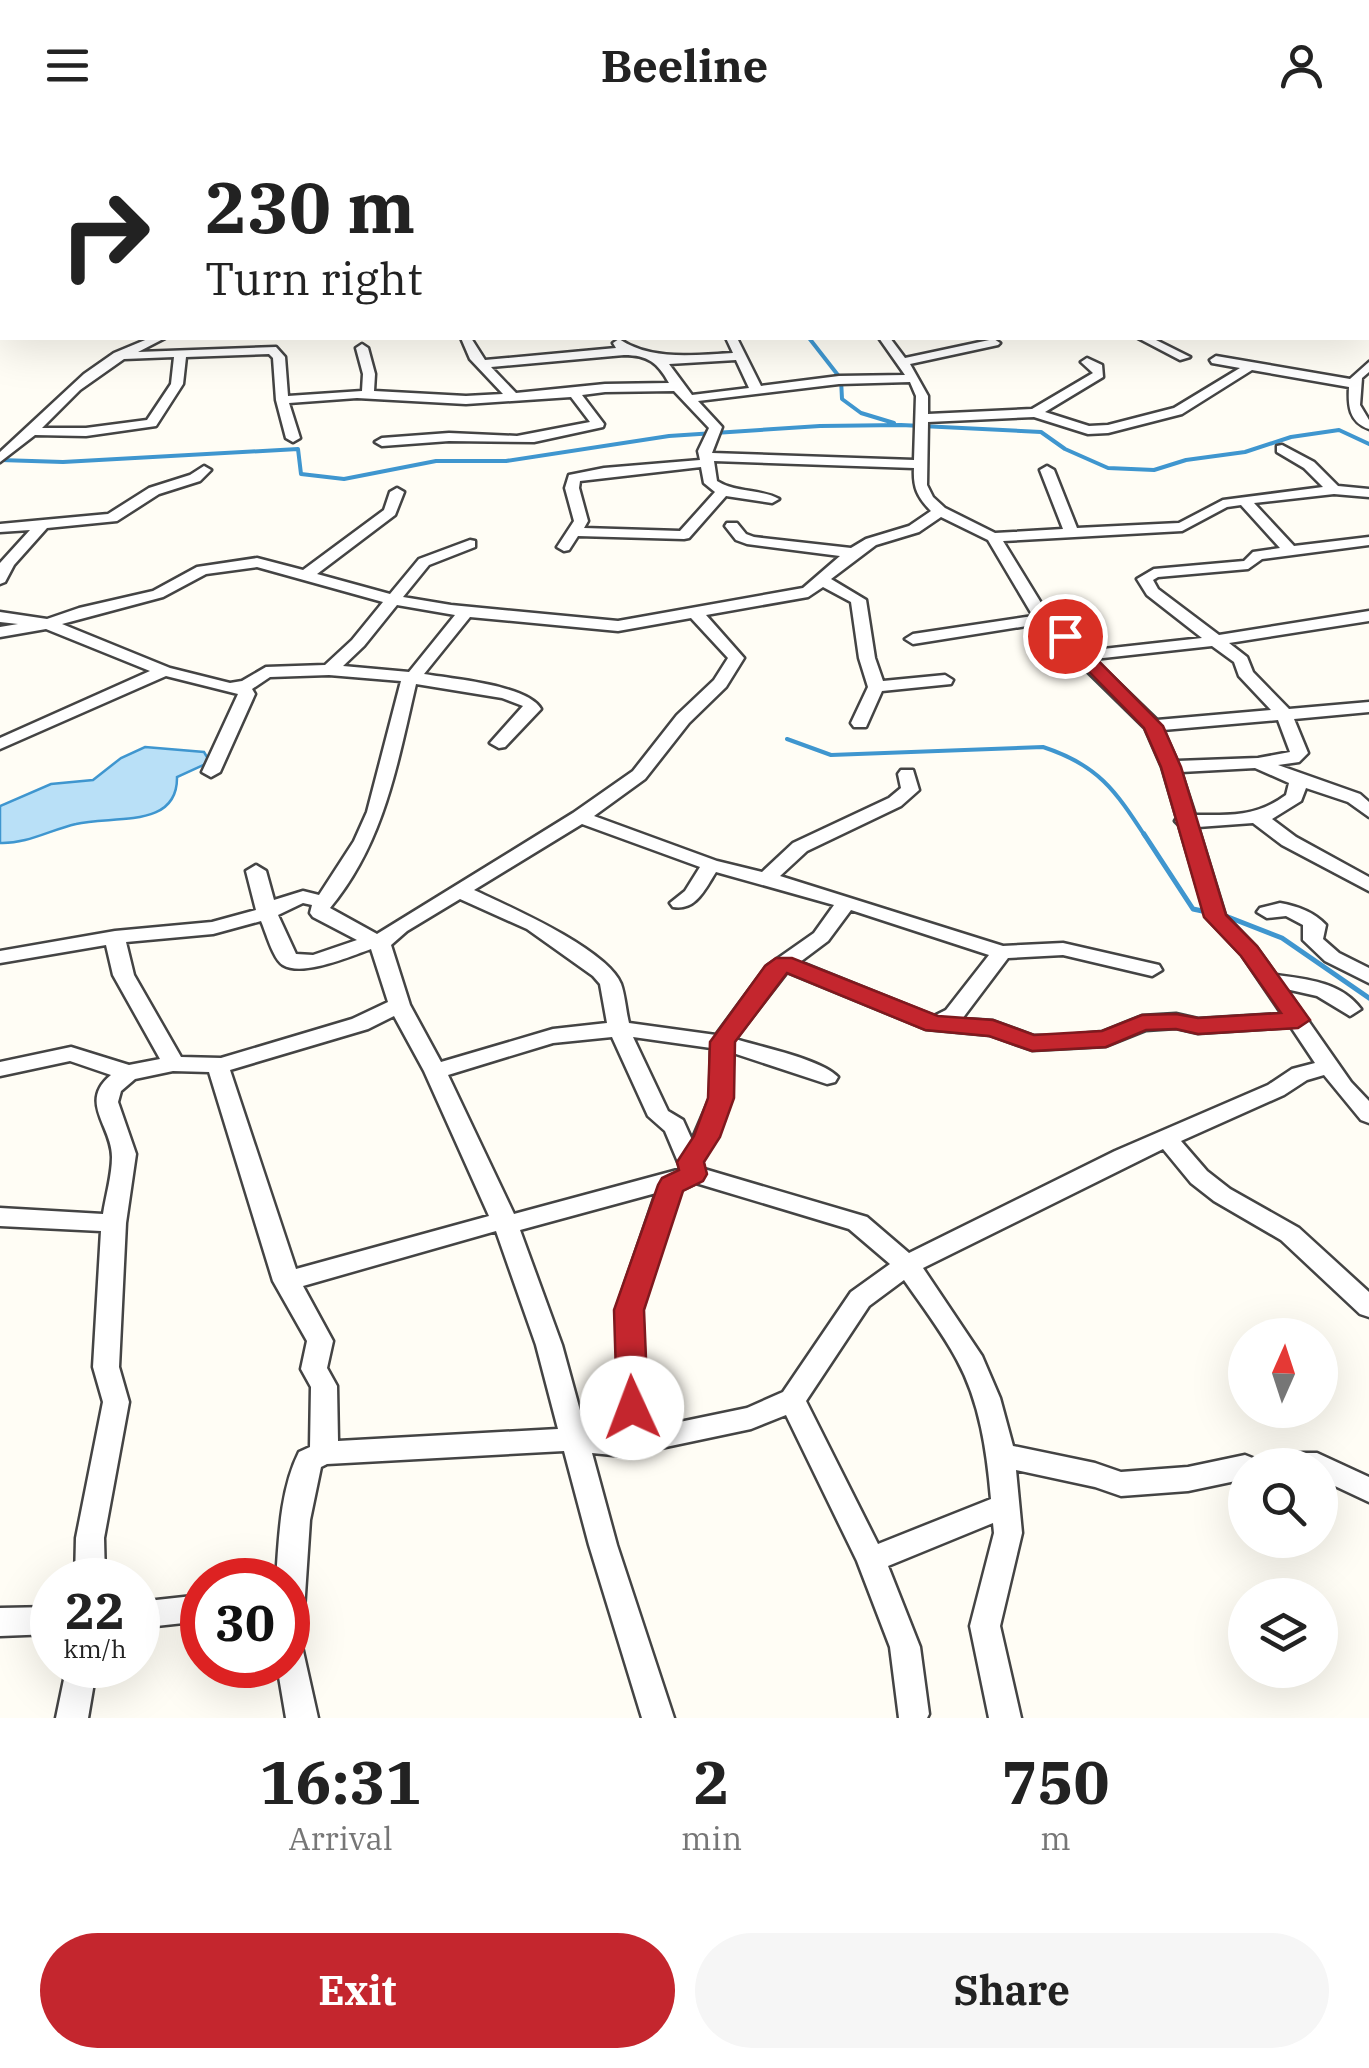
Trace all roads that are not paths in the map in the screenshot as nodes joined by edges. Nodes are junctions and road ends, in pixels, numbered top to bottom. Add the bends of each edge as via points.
1 (958, 130) edge
2 (977, 130) edge
3 (154, 340) edge
4 (467, 340) edge
5 (616, 340) edge
6 (733, 340) edge
7 (885, 340) edge
8 (1148, 340) edge
9 (994, 343) dead end
10 (362, 348) dead end
11 (624, 351) junction
12 (118, 356) junction
13 (180, 356) junction
14 (740, 356) junction
15 (1184, 357) dead end
16 (1216, 360) dead end
17 (663, 361) junction
18 (900, 362) junction
19 (1086, 362) dead end
20 (481, 364) junction
21 (1369, 366) edge
22 (1246, 368) junction
23 (914, 378) junction
24 (677, 387) junction
25 (1360, 388) edge
26 (757, 391) junction
27 (367, 394) junction
28 (574, 394) junction
29 (513, 397) junction
30 (688, 399) junction
31 (282, 400) junction
32 (466, 400) junction
33 (1035, 414) junction
34 (922, 424) junction
35 (1369, 425) edge
36 (37, 432) junction
37 (464, 436) junction
38 (293, 438) dead end
39 (382, 442) dead end
40 (1282, 450) dead end
41 (0, 458) edge
42 (705, 460) junction
43 (920, 464) junction
44 (204, 470) dead end
45 (1048, 470) dead end
46 (1334, 490) junction
47 (723, 491) junction
48 (397, 492) dead end
49 (1366, 496) edge
50 (772, 498) dead end
51 (1244, 500) junction
52 (940, 511) junction
53 (41, 526) junction
54 (732, 526) dead end
55 (0, 528) edge
56 (576, 532) junction
57 (1073, 535) junction
58 (993, 537) junction
59 (1369, 542) edge
60 (470, 544) dead end
61 (564, 547) dead end
62 (1290, 551) junction
63 (854, 553) junction
64 (308, 574) junction
65 (0, 579) edge
66 (824, 581) junction
67 (394, 600) junction
68 (694, 611) junction
69 (466, 612) junction
70 (1369, 616) edge
71 (0, 617) edge
72 (1043, 619) junction
73 (48, 624) junction
74 (0, 632) edge
75 (913, 640) dead end
76 (1213, 642) junction
77 (1082, 656) junction
78 (328, 670) junction
79 (164, 671) junction
80 (412, 677) junction
81 (945, 680) dead end
82 (241, 687) junction
83 (876, 687) junction
84 (1369, 708) edge
85 (1284, 714) junction
86 (860, 723) dead end
87 (1153, 726) junction
88 (499, 742) dead end
89 (0, 744) edge
90 (1258, 763) junction
91 (1171, 767) junction
92 (211, 772) dead end
93 (907, 774) dead end
94 (1298, 781) junction
95 (1369, 811) edge
96 (580, 817) junction
97 (1256, 817) junction
98 (1184, 821) junction
99 (711, 865) junction
100 (256, 871) dead end
101 (767, 878) junction
102 (1369, 885) edge
103 (460, 891) junction
104 (325, 902) junction
105 (680, 903) dead end
106 (845, 904) junction
107 (1267, 912) dead end
108 (267, 913) junction
109 (115, 937) junction
110 (379, 942) junction
111 (1002, 952) junction
112 (0, 957) edge
113 (784, 963) junction
114 (1152, 970) dead end
115 (1369, 977) edge
116 (1269, 980) junction
117 (399, 1004) junction
118 (1350, 1010) dead end
119 (1298, 1020) junction
120 (934, 1024) junction
121 (619, 1028) junction
122 (722, 1042) junction
123 (172, 1064) junction
124 (216, 1065) junction
125 (0, 1070) edge
126 (436, 1071) junction
127 (128, 1073) junction
128 (826, 1077) dead end
129 (1336, 1077) junction
130 (1369, 1086) edge
131 (1369, 1115) edge
132 (1168, 1140) junction
133 (692, 1168) junction
134 (0, 1217) edge
135 (114, 1223) junction
136 (506, 1223) junction
137 (907, 1265) junction
138 (286, 1282) junction
139 (1369, 1307) edge
140 (792, 1400) junction
141 (632, 1408) junction
142 (663, 1436) junction
143 (579, 1440) junction
144 (324, 1453) junction
145 (1002, 1455) junction
146 (1228, 1471) edge
147 (1338, 1475) edge
148 (1369, 1490) edge
149 (1006, 1504) junction
150 (90, 1558) edge
151 (292, 1558) edge
152 (871, 1560) junction
153 (0, 1622) edge
154 (30, 1622) edge
155 (78, 1688) edge
156 (296, 1688) edge
157 (913, 1714) dead end
158 (72, 1718) edge
159 (302, 1718) edge
160 (658, 1718) edge
161 (1006, 1718) edge

1 - 2 highway
3 - 12 street
4 - 20 street
5 - 11 street
6 - 14 street
7 - 18 street
8 - 15 street
9 - 18 street
10 - 27 street via 369,366
11 - 17 street via 645,350
11 - 20 street
12 - 13 street
12 - 36 street via 53,408
13 - 31 street via 272,350 279,357
13 - 36 street via 177,384 151,423
14 - 17 street
14 - 26 street
16 - 22 street
17 - 24 street
18 - 23 street
19 - 33 street via 1099,374
20 - 29 street
21 - 25 street via 1356,377
22 - 25 street
22 - 33 street via 1178,412 1139,423 1088,430
23 - 26 street
23 - 34 street
24 - 28 street
24 - 30 street
25 - 35 street via 1354,405
26 - 30 street
27 - 31 street
27 - 32 street
28 - 29 street
28 - 37 street via 598,424 546,436
29 - 32 street
30 - 42 street via 717,429
31 - 38 street
32 - 37 street
33 - 34 street
34 - 43 street
36 - 41 street
37 - 39 street
40 - 46 street
42 - 43 street
42 - 47 street via 711,483
42 - 56 street via 574,478 581,521
43 - 52 street via 920,485
44 - 53 street via 112,518
45 - 57 street
46 - 49 street
46 - 51 street
47 - 50 street
47 - 56 street via 684,535
48 - 64 street via 390,512
51 - 57 street via 1182,527
51 - 62 street
52 - 58 street
52 - 63 street
53 - 55 street
53 - 65 street
54 - 63 street via 752,541
56 - 61 street
57 - 58 street
58 - 72 street
59 - 62 street
60 - 67 street via 424,562
62 - 76 street via 1258,555 1248,565 1146,578 1152,592
63 - 66 street
64 - 67 street
64 - 73 street via 257,562 224,564 158,594
66 - 68 street via 808,592
66 - 83 street via 858,600
67 - 69 street
67 - 78 street
68 - 69 street via 618,626
68 - 96 street via 736,658 639,775
69 - 80 street
70 - 76 street
71 - 73 street
72 - 75 street
72 - 77 street
73 - 74 street
73 - 79 street
76 - 77 street
76 - 85 street via 1241,660
77 - 87 street
78 - 80 street
78 - 82 street via 266,672
79 - 82 street
79 - 89 street
80 - 88 street via 530,703 534,709
80 - 104 street via 376,812
81 - 83 street
82 - 92 street via 247,694
83 - 86 street
84 - 85 street
85 - 87 street
85 - 90 street via 1299,753
87 - 91 street
90 - 91 street
90 - 94 street
91 - 98 street
93 - 101 street via 910,790 895,802 800,847
94 - 95 street via 1324,785
94 - 97 street via 1295,797
96 - 99 street
96 - 103 street
97 - 98 street
97 - 102 street
98 - 116 street via 1214,912
99 - 101 street
99 - 105 street
100 - 108 street
101 - 106 street
103 - 110 street
103 - 121 street via 534,925 600,971 610,983
104 - 108 street via 302,897
104 - 110 street via 320,913
106 - 111 street
106 - 113 street via 820,938
107 - 115 street via 1296,912 1316,925 1314,940 1332,957
108 - 109 street via 213,928
108 - 110 street via 289,960 314,962
109 - 112 street
109 - 123 street via 123,980
110 - 117 street
111 - 114 street via 1063,949
111 - 120 street via 954,1015
113 - 120 street
113 - 122 street
116 - 118 street via 1328,992
116 - 119 street
117 - 124 street via 360,1024
117 - 126 street
119 - 120 street via 1142,1023 1106,1039 1059,1043
119 - 129 street
121 - 122 street
121 - 126 street via 567,1033
121 - 133 street
122 - 128 street
122 - 133 street via 721,1098
123 - 124 street
123 - 127 street
124 - 138 street
125 - 127 street via 71,1054
126 - 136 street
127 - 135 street via 110,1088 107,1102 124,1154
129 - 130 street
129 - 131 street
129 - 132 street via 1300,1074
132 - 137 street
132 - 139 street via 1199,1177 1290,1234
133 - 136 street
133 - 137 street via 858,1223
133 - 141 street via 671,1185 629,1310
134 - 135 street
135 - 150 street via 106,1367 116,1402
136 - 138 street
136 - 143 street
137 - 140 street via 860,1299
137 - 145 street via 969,1356
138 - 144 street via 320,1341 314,1369 324,1386
140 - 142 street via 751,1418
140 - 152 street
141 - 142 street
141 - 143 street via 622,1428
142 - 143 street via 623,1444
143 - 144 street
143 - 160 street
144 - 151 street via 308,1460 296,1495
145 - 146 street via 1120,1484
145 - 149 street
147 - 148 street
149 - 152 street
149 - 161 street via 1008,1533 985,1626
152 - 157 street via 905,1647
153 - 154 street
155 - 158 street
156 - 159 street

